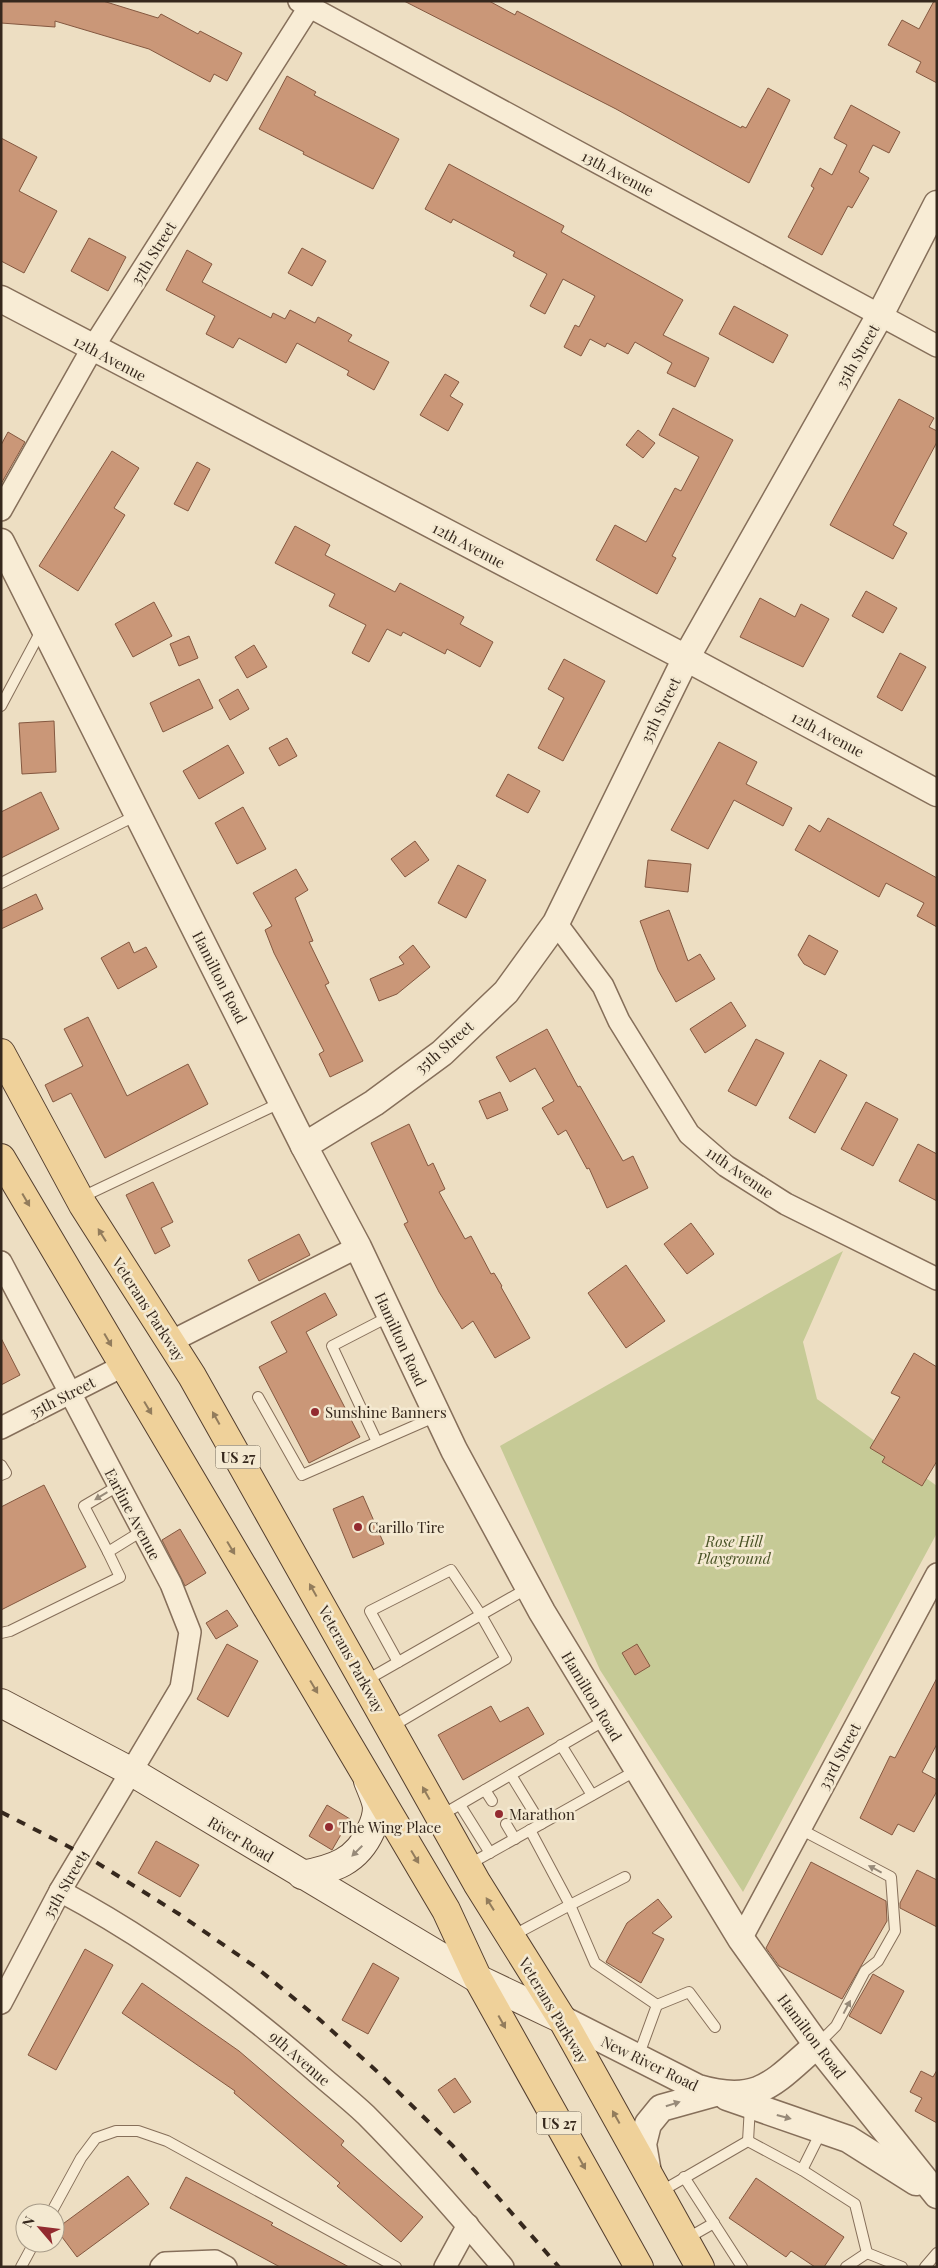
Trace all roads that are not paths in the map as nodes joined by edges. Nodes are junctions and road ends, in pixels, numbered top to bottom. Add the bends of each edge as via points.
1 (307, 3) edge
2 (937, 204) edge
3 (1, 299) edge
4 (880, 315) junction
5 (937, 346) edge
6 (92, 349) junction
7 (1, 510) edge
8 (1, 542) edge
9 (44, 626) junction
10 (686, 658) junction
11 (1, 706) edge
12 (937, 793) edge
13 (138, 814) junction
14 (1, 883) edge
15 (556, 923) junction
16 (1, 1053) edge
17 (282, 1102) junction
18 (304, 1146) junction
19 (1, 1158) edge
20 (80, 1199) junction
21 (358, 1247) junction
22 (1, 1262) edge
23 (937, 1278) edge
24 (390, 1316) junction
25 (170, 1342) junction
26 (123, 1366) junction
27 (69, 1394) junction
28 (258, 1397) dead end
29 (438, 1416) junction
30 (1, 1428) edge
31 (378, 1442) junction
32 (1, 1465) edge
33 (1, 1475) edge
34 (118, 1486) junction
35 (142, 1531) junction
36 (108, 1552) junction
37 (937, 1574) edge
38 (528, 1587) junction
39 (480, 1615) junction
40 (1, 1633) edge
41 (398, 1662) junction
42 (364, 1682) junction
43 (1, 1703) edge
44 (606, 1719) junction
45 (390, 1728) junction
46 (561, 1746) junction
47 (637, 1770) junction
48 (132, 1772) junction
49 (366, 1774) junction
50 (511, 1775) junction
51 (486, 1790) junction
52 (592, 1795) junction
53 (492, 1801) dead end
54 (450, 1810) junction
55 (506, 1824) dead end
56 (541, 1824) junction
57 (800, 1829) junction
58 (530, 1830) junction
59 (515, 1839) junction
60 (479, 1859) junction
61 (302, 1875) junction
62 (625, 1877) dead end
63 (60, 1891) junction
64 (570, 1905) junction
65 (510, 1937) junction
66 (741, 1939) junction
67 (478, 1979) junction
68 (1, 2003) edge
69 (657, 2004) junction
70 (562, 2019) junction
71 (715, 2027) dead end
72 (817, 2044) junction
73 (638, 2058) junction
74 (718, 2094) junction
75 (750, 2106) junction
76 (822, 2129) junction
77 (748, 2142) junction
78 (802, 2170) junction
79 (684, 2177) junction
80 (653, 2184) junction
81 (937, 2196) edge
82 (56, 2203) edge
83 (714, 2223) junction
84 (468, 2225) junction
85 (685, 2240) junction
86 (29, 2253) edge
87 (867, 2253) junction
88 (937, 2253) edge
89 (21, 2267) edge
90 (161, 2267) edge
91 (226, 2267) edge
92 (396, 2267) edge
93 (445, 2267) edge
94 (504, 2267) edge
95 (639, 2267) edge
96 (700, 2267) edge
97 (742, 2267) edge
98 (846, 2267) edge
99 (902, 2267) edge
100 (925, 2267) edge

1 - 4 street, 13th Avenue
1 - 6 street, 37th Street
2 - 4 street, 35th Street
3 - 6 street, 12th Avenue
4 - 5 street, 13th Avenue
4 - 10 street, 35th Street
6 - 7 street, 37th Street
6 - 10 street, 12th Avenue
8 - 9 street, Hamilton Road
9 - 11 lane
9 - 13 street, Hamilton Road
10 - 12 street, 12th Avenue
10 - 15 street, 35th Street
13 - 14 lane
13 - 17 street, Hamilton Road
15 - 18 street, 35th Street via 506,992 442,1053 374,1103
15 - 23 street, 11th Avenue via 603,986 619,1021 689,1134 726,1166 786,1204
16 - 20 main road, Veterans Parkway / US 27
17 - 18 street, Hamilton Road
17 - 20 lane
18 - 21 street, Hamilton Road
19 -> 26 main road, US 27
25 -> 20 main road, Veterans Parkway / US 27
21 - 24 street, Hamilton Road
21 - 25 street
22 - 27 street, Earline Avenue
24 - 29 street, Hamilton Road
24 - 31 lane via 332,1346
42 -> 25 main road, Veterans Parkway / US 27
26 - 27 street, 35th Street
26 -> 49 main road, US 27
27 - 30 street, 35th Street
27 - 34 street, Earline Avenue
28 - 31 lane via 302,1474
29 - 31 lane
29 - 38 street, Hamilton Road
32 - 33 lane via 6,1473
34 - 35 street, Earline Avenue
34 -> 36 lane via 84,1506
35 - 36 lane
35 - 48 street, Earline Avenue via 171,1584 190,1632 181,1688
36 - 40 lane via 120,1576
37 - 57 street, 33rd Street
38 - 39 lane
38 - 44 street, Hamilton Road
39 - 41 lane
39 - 41 lane via 451,1570 370,1611
39 - 45 lane via 506,1659
41 - 42 lane
42 - 45 main road, Veterans Parkway / US 27
43 - 48 main road, River Road
44 - 46 lane
44 - 47 street, Hamilton Road
54 -> 45 main road, Veterans Parkway / US 27
46 - 50 lane
46 - 52 lane
47 - 52 lane
47 - 66 street, Hamilton Road
48 - 61 main road, River Road
48 - 63 street, 35th Street
49 -> 61 main road via 377,1808 365,1844 350,1858 328,1870
49 -> 67 main road, US 27 via 446,1910
50 - 51 lane
50 - 56 lane
51 - 53 lane
51 - 54 lane
52 - 56 lane
54 - 60 main road, Veterans Parkway / US 27
55 - 59 lane
56 - 58 lane
57 - 66 street, 33rd Street
72 -> 57 lane via 836,2026 865,1972 878,1961 895,1931 891,1877
58 - 59 lane
58 - 64 lane
59 - 60 lane
65 -> 60 main road, Veterans Parkway / US 27
61 - 67 main road, River Road
62 - 64 lane
63 - 68 street, 35th Street
63 - 84 street, 9th Avenue via 96,1910 201,1979 276,2037 365,2115
64 - 65 lane
64 - 69 lane via 595,1963
65 - 70 main road, Veterans Parkway / US 27
66 - 72 street, Hamilton Road
67 - 70 main road, New River Road
67 -> 95 main road, US 27
69 - 71 lane via 689,1992
69 - 73 lane
70 - 73 street, New River Road
80 -> 70 main road, Veterans Parkway / US 27
72 - 74 street, New River Road via 774,2082 753,2093
72 - 81 street, Hamilton Road
73 - 74 street, New River Road via 698,2088
74 - 75 street
80 -> 74 street via 644,2144 648,2124 661,2108
75 -> 76 street
75 - 77 lane
76 - 78 lane
76 - 81 street via 848,2139
77 - 78 lane
77 - 79 lane
78 - 87 lane via 854,2204
79 - 80 lane
79 - 83 lane
80 - 85 main road, Veterans Parkway / US 27
82 - 92 lane via 96,2138 116,2131 138,2131 167,2141
83 - 85 lane
83 - 97 lane
84 - 93 street
84 - 94 street, 9th Avenue
85 - 96 main road, Veterans Parkway / US 27
86 - 89 lane
87 - 98 lane
87 - 99 lane
88 - 100 lane
90 - 91 street via 165,2263 215,2261

